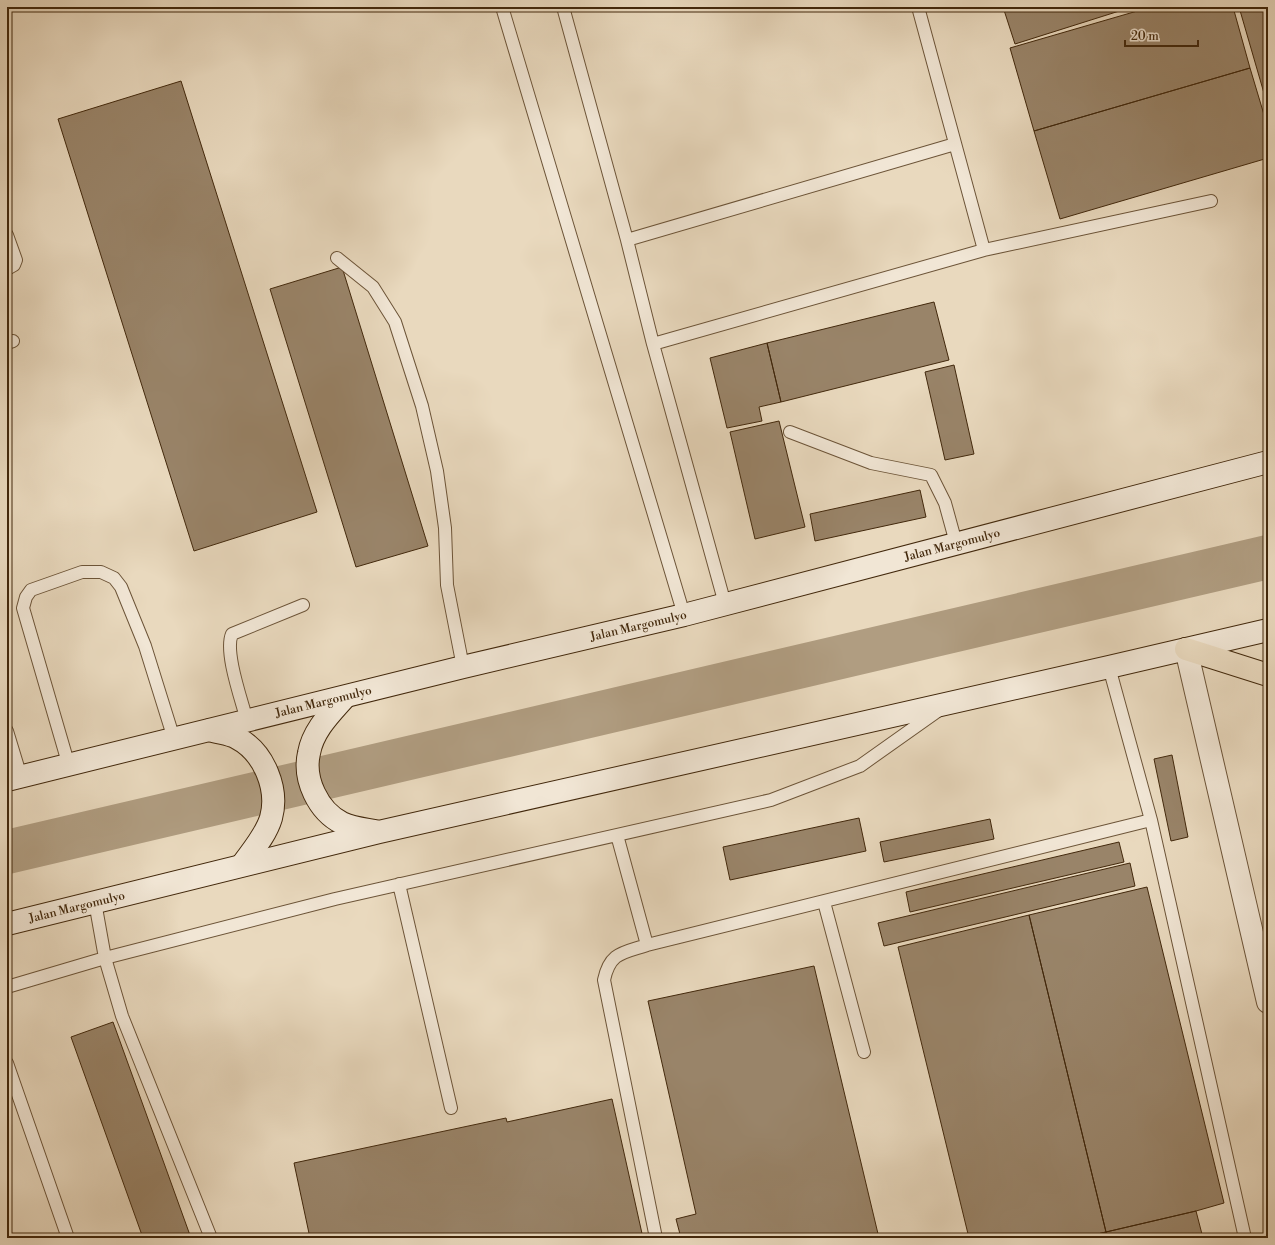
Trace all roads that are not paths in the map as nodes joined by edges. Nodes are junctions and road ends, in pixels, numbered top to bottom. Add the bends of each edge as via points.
1 (502, 7) edge
2 (563, 7) edge
3 (918, 7) edge
4 (955, 144) junction
5 (1211, 201) dead end
6 (7, 235) edge
7 (627, 240) junction
8 (984, 250) junction
9 (337, 258) dead end
10 (7, 269) edge
11 (653, 344) junction
12 (790, 432) dead end
13 (1268, 462) edge
14 (956, 543) junction
15 (725, 604) junction
16 (303, 605) dead end
17 (684, 615) junction
18 (1268, 630) edge
19 (1186, 649) junction
20 (463, 667) junction
21 (1109, 667) junction
22 (1268, 675) edge
23 (345, 696) junction
24 (948, 704) junction
25 (242, 729) junction
26 (7, 731) edge
27 (174, 739) junction
28 (69, 766) junction
29 (14, 778) edge
30 (1151, 820) junction
31 (379, 832) junction
32 (616, 835) junction
33 (247, 858) junction
34 (399, 884) junction
35 (95, 902) junction
36 (824, 902) junction
37 (7, 924) edge
38 (647, 945) junction
39 (105, 958) junction
40 (7, 987) edge
41 (1268, 1002) edge
42 (864, 1052) dead end
43 (7, 1063) edge
44 (451, 1108) dead end
45 (68, 1238) edge
46 (210, 1238) edge
47 (656, 1238) edge
48 (1245, 1238) edge

1 - 17 lane
2 - 7 lane
3 - 4 lane
4 - 7 lane
4 - 8 lane
5 - 8 lane
6 - 10 lane via 16,260 14,265
7 - 11 lane
8 - 11 lane
9 - 20 lane via 373,287 395,322 422,406 438,471 445,528 447,584
11 - 15 lane
12 - 14 lane via 871,463 931,475 945,503
13 - 14 main road, Jalan Margomulyo
14 - 15 main road, Jalan Margomulyo
15 - 17 main road, Jalan Margomulyo
16 - 25 lane via 232,634 230,640
17 - 20 main road, Jalan Margomulyo
18 - 19 main road, Jalan Margomulyo
19 - 21 main road, Jalan Margomulyo
19 - 22 highway
19 - 41 main road
20 - 23 main road, Jalan Margomulyo
21 - 24 main road, Jalan Margomulyo
21 - 30 lane
23 - 25 main road, Jalan Margomulyo
23 - 31 main road via 328,716 308,753 308,771 313,793 324,810 342,823
24 - 31 main road, Jalan Margomulyo
24 - 32 lane via 860,766 771,800
25 - 27 main road via 210,730
25 - 33 main road via 251,748 262,761 272,786 274,803 271,819
26 - 29 lane
27 - 28 main road
27 - 28 lane via 145,646 121,587 114,578 101,572 82,572 31,590 23,608
28 - 29 main road
30 - 36 lane
30 - 48 lane
31 - 33 main road, Jalan Margomulyo
32 - 34 lane
32 - 38 lane
33 - 35 main road, Jalan Margomulyo
34 - 39 lane
34 - 44 lane
35 - 37 main road, Jalan Margomulyo
35 - 39 lane
36 - 38 lane
36 - 42 lane
38 - 47 lane via 619,954 610,962 604,980
39 - 40 lane
39 - 46 lane via 122,1016
43 - 45 lane

